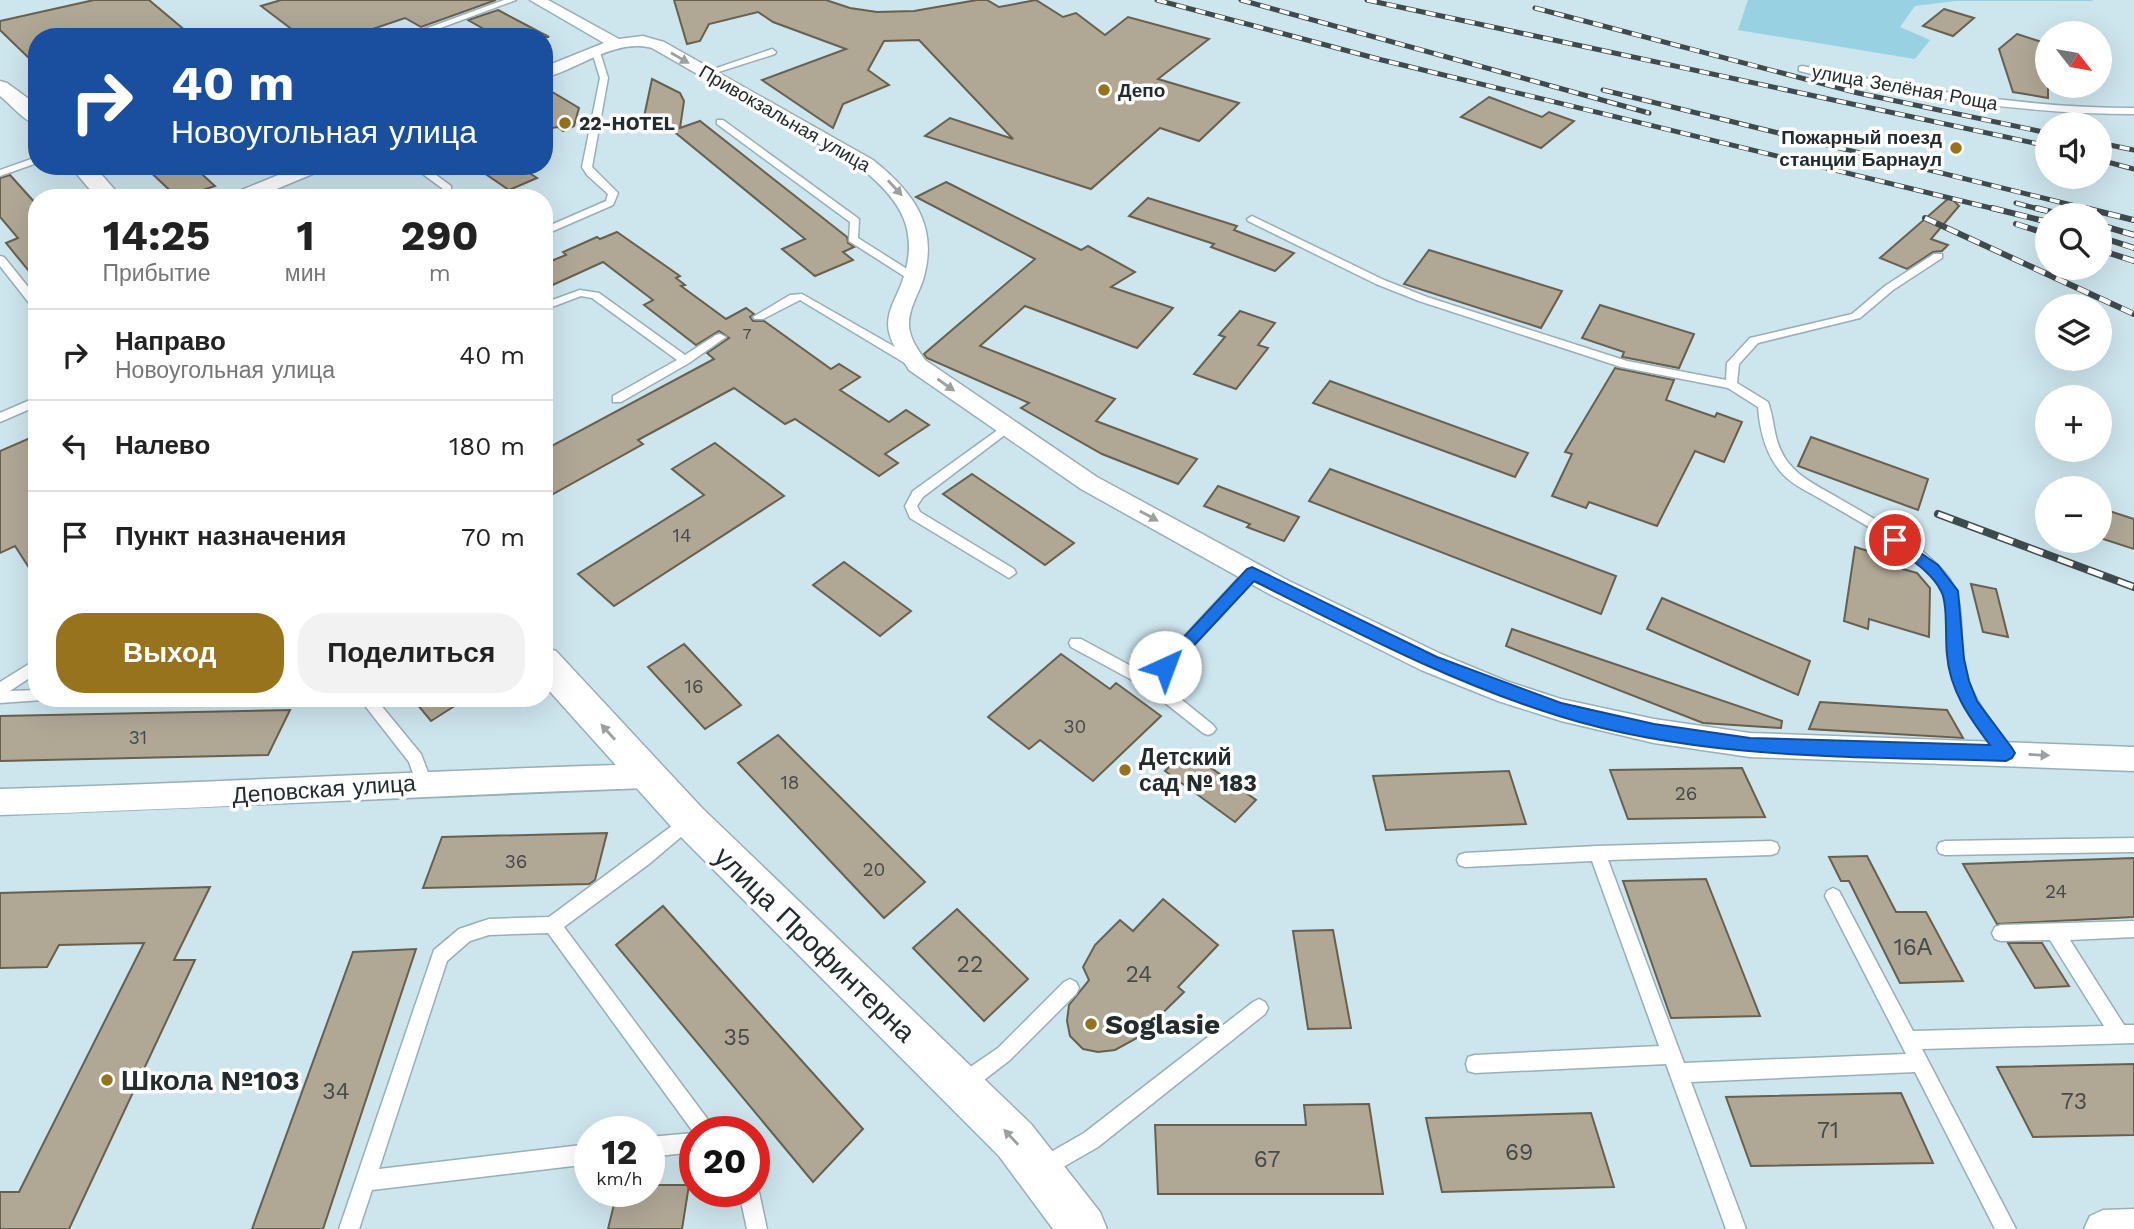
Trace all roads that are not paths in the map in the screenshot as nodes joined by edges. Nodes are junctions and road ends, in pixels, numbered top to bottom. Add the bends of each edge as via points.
1 (512, 0) edge
2 (537, 0) edge
3 (433, 28) edge
4 (616, 44) junction
5 (596, 52) junction
6 (772, 52) dead end
7 (553, 69) edge
8 (1802, 69) dead end
9 (706, 73) junction
10 (0, 87) edge
11 (28, 108) edge
12 (2134, 111) edge
13 (720, 122) dead end
14 (28, 163) edge
15 (0, 173) edge
16 (89, 175) edge
17 (296, 175) edge
18 (430, 175) edge
19 (102, 189) edge
20 (264, 189) edge
21 (448, 189) edge
22 (1252, 219) dead end
23 (553, 228) edge
24 (1938, 256) dead end
25 (0, 259) edge
26 (914, 278) junction
27 (28, 295) edge
28 (553, 304) edge
29 (758, 317) dead end
30 (720, 337) dead end
31 (685, 360) junction
32 (917, 365) junction
33 (1731, 384) junction
34 (617, 399) dead end
35 (28, 405) edge
36 (0, 418) edge
37 (1006, 428) junction
38 (1009, 573) dead end
39 (1252, 573) junction
40 (1076, 643) dead end
41 (28, 671) edge
42 (553, 671) edge
43 (1150, 682) junction
44 (0, 690) edge
45 (28, 696) edge
46 (0, 697) edge
47 (373, 707) edge
48 (1208, 729) dead end
49 (2006, 753) junction
50 (2134, 759) edge
51 (648, 776) junction
52 (424, 783) junction
53 (0, 802) edge
54 (689, 820) junction
55 (2134, 845) edge
56 (1772, 848) dead end
57 (1945, 848) dead end
58 (1597, 853) junction
59 (1465, 860) dead end
60 (1833, 895) dead end
61 (552, 925) junction
62 (2134, 929) edge
63 (2055, 932) junction
64 (2001, 933) dead end
65 (1070, 988) dead end
66 (1259, 1008) dead end
67 (2127, 1034) edge
68 (1909, 1040) junction
69 (1475, 1063) dead end
70 (1920, 1063) junction
71 (1675, 1064) junction
72 (960, 1087) junction
73 (693, 1116) edge
74 (574, 1156) edge
75 (1038, 1170) junction
76 (364, 1181) junction
77 (753, 1207) edge
78 (2134, 1228) edge
79 (349, 1229) edge
80 (757, 1229) edge
81 (1083, 1229) edge
82 (1736, 1229) edge
83 (2006, 1229) edge
84 (2103, 1229) edge

1 - 3 lane
2 - 4 street
4 - 5 street
4 -> 9 street, Привокзальная улица via 643,41 658,45
5 - 7 street
5 - 23 lane via 604,78 587,167 613,193 610,203
6 - 9 lane
8 - 12 lane, улица Зелёная Роща via 1956,100 2072,112
9 -> 26 street, Привокзальная улица via 887,179 904,198 917,227 921,250
10 - 11 street
13 - 26 lane via 855,221 853,239
14 - 15 lane
16 - 19 street
17 - 20 street
18 - 21 lane
22 - 33 lane via 1423,299 1625,363
24 - 33 lane via 1856,316 1754,340 1733,363
25 - 27 lane
26 - 32 street, Привокзальная улица via 898,329
28 - 31 lane via 580,293 595,295
29 - 32 lane via 794,297 803,297
30 - 31 lane
31 - 34 lane
32 -> 37 street, Привокзальная улица
33 - 49 lane via 1764,405 1766,435 1793,477 1912,551 1943,580 1950,591 1955,659 1969,704
35 - 36 lane
37 - 38 lane via 918,494 911,506 915,515
37 -> 39 street, Привокзальная улица via 1089,483
39 - 43 lane
39 - 49 street, Привокзальная улица via 1431,662 1561,710 1605,721 1750,745
40 - 43 lane
41 - 44 lane
51 -> 42 street, улица Профинтерна
43 - 48 lane
45 - 46 lane
47 - 52 lane via 416,759
49 -> 50 street, Привокзальная улица
51 - 52 street, Деповская улица
51 - 54 street, улица Профинтерна
52 - 53 street, Деповская улица via 239,795
54 - 61 lane
54 - 72 street, улица Профинтерна
55 - 57 lane
56 - 58 lane
58 - 59 lane
58 - 71 lane
60 - 68 lane
61 - 73 lane
61 - 76 lane via 489,927 464,935 440,956
62 - 63 lane
63 - 64 lane
63 - 67 lane
65 - 72 lane via 1004,1054
66 - 75 lane via 1091,1140
67 - 68 lane
68 - 70 lane
69 - 71 lane
70 - 71 lane
70 - 83 lane
71 - 82 lane
75 -> 72 street, улица Профинтерна via 1015,1140
74 - 76 lane
75 - 81 street, улица Профинтерна
76 - 79 lane
77 - 80 lane
78 - 84 street

